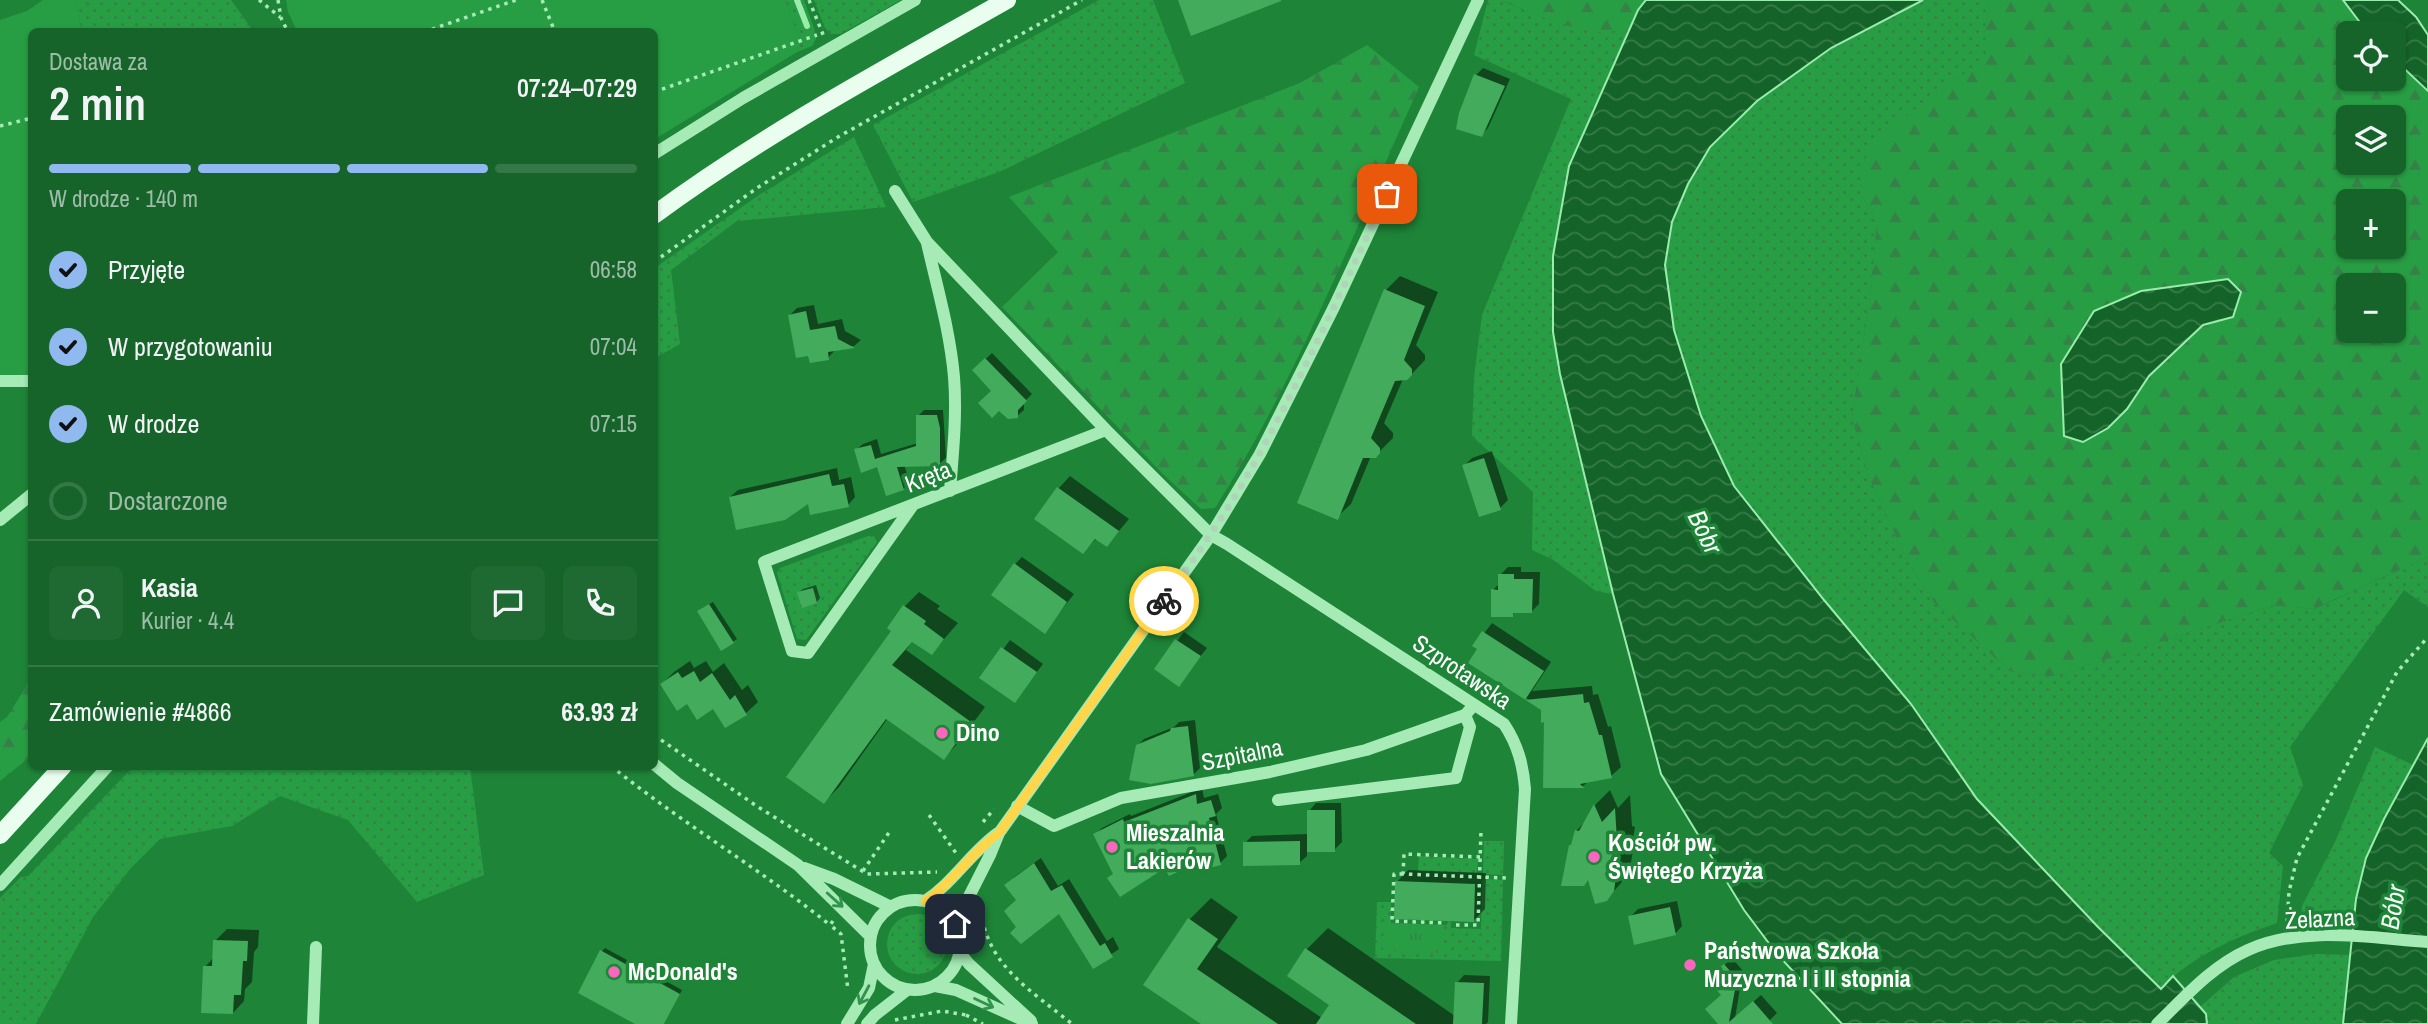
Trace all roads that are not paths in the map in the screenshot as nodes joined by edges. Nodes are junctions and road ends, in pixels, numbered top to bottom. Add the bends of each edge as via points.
1 (915, 0) edge
2 (1007, 0) edge
3 (1478, 0) edge
4 (658, 151) edge
5 (894, 191) dead end
6 (658, 212) edge
7 (926, 242) junction
8 (0, 381) edge
9 (28, 381) edge
10 (1106, 430) junction
11 (950, 491) junction
12 (28, 497) edge
13 (914, 505) junction
14 (0, 520) edge
15 (1211, 535) junction
16 (1474, 705) junction
17 (1465, 715) junction
18 (658, 767) edge
19 (59, 770) edge
20 (104, 770) edge
21 (1278, 800) dead end
22 (1017, 806) junction
23 (999, 833) junction
24 (0, 835) edge
25 (798, 865) junction
26 (0, 885) edge
27 (925, 901) junction
28 (891, 908) junction
29 (955, 924) junction
30 (871, 937) junction
31 (2428, 942) edge
32 (316, 947) dead end
33 (960, 953) junction
34 (874, 964) junction
35 (935, 986) junction
36 (907, 989) junction
37 (871, 1019) edge
38 (313, 1024) edge
39 (847, 1024) edge
40 (1033, 1024) edge
41 (1511, 1024) edge
42 (2157, 1024) edge

1 - 4 street
2 - 6 main road via 711,173
3 - 15 street via 1334,307 1260,454
5 - 7 street
7 - 10 street
7 - 11 street via 946,321 954,377
8 - 9 street
10 - 11 street, Kręta
10 - 15 street
11 - 13 street, Kręta
12 - 14 street
13 - 13 street, Kręta via 764,562 792,651 808,653
15 - 16 street, Szprotawska
15 - 22 street
16 - 17 street, Szpitalna
16 - 41 street, Szprotawska via 1504,724 1515,740 1523,767
17 - 21 street via 1470,727 1456,778
17 - 22 street, Szpitalna via 1366,750 1121,798 1054,826
18 - 25 street
19 - 24 main road
20 - 26 street
22 - 23 street
23 - 27 street
23 - 29 street
25 - 28 street
25 -> 30 street
27 - 28 street via 901,902
27 - 29 street
28 - 30 street via 875,925
29 - 33 street
30 - 34 street
31 - 42 street, Żelazna via 2327,935 2286,939 2249,950 2217,969
32 - 38 street
33 - 35 street via 946,978
33 - 40 street
34 - 36 street via 888,980
34 -> 39 street via 869,988
35 - 36 street
35 -> 40 street via 956,990
36 - 37 street

